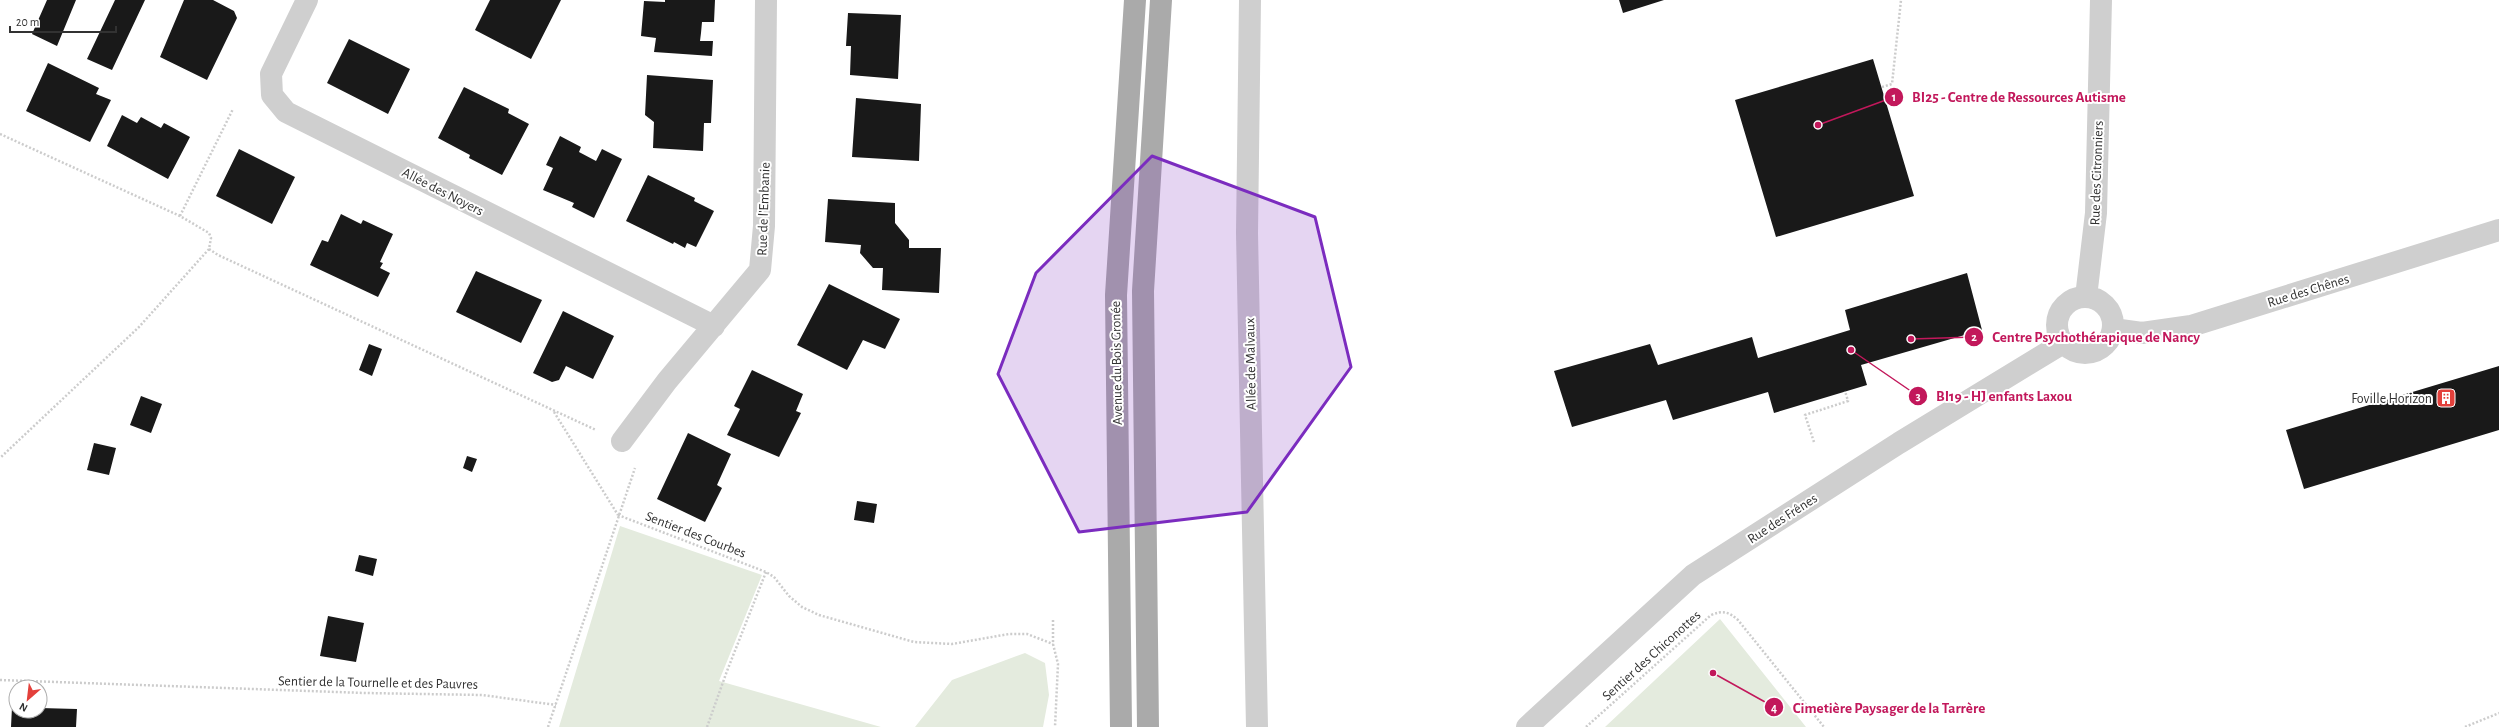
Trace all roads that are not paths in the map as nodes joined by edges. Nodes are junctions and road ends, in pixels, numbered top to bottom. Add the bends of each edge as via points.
1 (307, 0) edge
2 (766, 0) edge
3 (1135, 0) edge
4 (1161, 0) edge
5 (1250, 0) edge
6 (2101, 0) edge
7 (2499, 230) edge
8 (2086, 297) junction
9 (714, 326) junction
10 (2113, 329) junction
11 (2063, 343) junction
12 (622, 441) road end
13 (1121, 727) edge
14 (1148, 727) edge
15 (1257, 727) edge
16 (1527, 727) edge

1 - 9 street, Allée des Noyers via 271,74 272,95 286,112
2 - 9 street, Rue de l'Embanie via 760,270
3 - 13 main road, Avenue du Bois Gronée via 1116,295
4 - 14 main road, Avenue du Bois Gronée via 1143,291
5 - 15 street, Allée de Malvaux via 1248,233
6 - 8 street, Rue des Citronniers via 2096,213
7 - 10 street, Rue des Chênes via 2191,326 2142,333
8 - 10 street via 2101,301 2111,313
8 - 11 street via 2070,301 2060,313 2057,328
9 - 12 street, Rue de l'Embanie via 643,410
10 - 11 street via 2107,343 2093,352 2077,352
11 - 16 street, Rue des Frênes via 1892,447 1693,576

